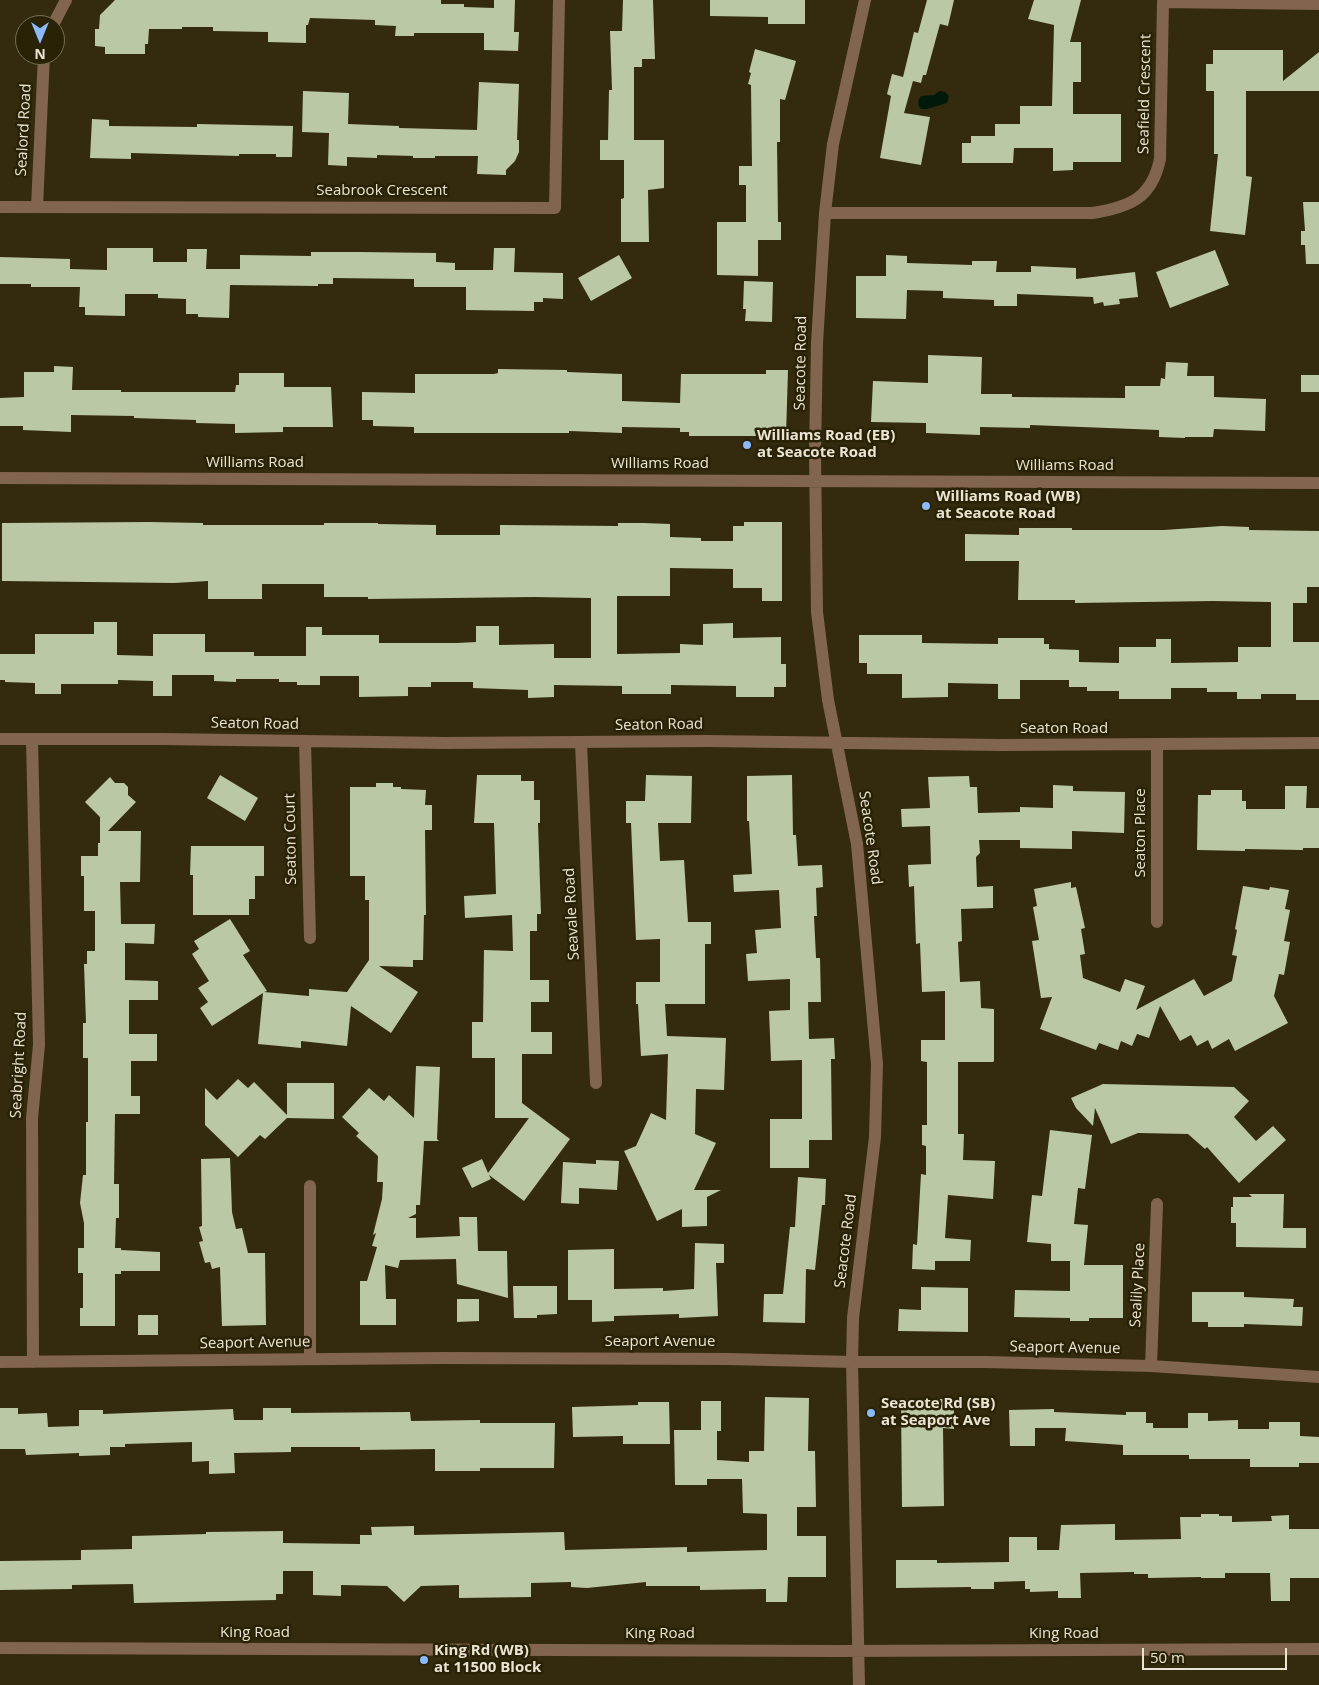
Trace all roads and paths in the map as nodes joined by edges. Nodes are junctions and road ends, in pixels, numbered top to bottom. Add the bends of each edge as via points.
1 (66, 0) edge
2 (559, 0) edge
3 (865, 0) edge
4 (1319, 4) edge
5 (58, 15) edge
6 (44, 65) edge
7 (0, 207) edge
8 (37, 207) junction
9 (825, 214) junction
10 (0, 478) edge
11 (816, 481) junction
12 (1319, 483) edge
13 (0, 739) edge
14 (32, 740) junction
15 (305, 741) junction
16 (837, 742) junction
17 (581, 743) junction
18 (1319, 743) edge
19 (1157, 744) junction
20 (1157, 922) dead end
21 (310, 938) dead end
22 (596, 1083) dead end
23 (310, 1186) dead end
24 (1158, 1204) dead end
25 (310, 1359) junction
26 (0, 1362) edge
27 (33, 1362) junction
28 (852, 1362) junction
29 (1151, 1366) junction
30 (1319, 1378) edge
31 (0, 1648) edge
32 (1319, 1649) edge
33 (858, 1651) junction
34 (859, 1685) edge

1 - 5 street
2 - 8 street, Seabrook Crescent via 555,208
3 - 9 street, Seacote Road via 833,144
4 - 9 street, Seafield Crescent via 1163,2 1158,172 1148,190 1120,208 1093,214
6 - 8 street, Sealord Road
7 - 8 street, Seabrook Crescent
9 - 11 street, Seacote Road via 817,343
10 - 11 street, Williams Road
11 - 12 street, Williams Road
11 - 16 street, Seacote Road via 817,612 828,700
13 - 14 street, Seaton Road
14 - 15 street, Seaton Road
14 - 27 street, Seabright Road via 39,1045 32,1118
15 - 17 street, Seaton Road
15 - 21 street, Seaton Court
16 - 17 street, Seaton Road
16 - 19 street, Seaton Road
16 - 28 street, Seacote Road via 857,844 877,1064 874,1137 853,1318
17 - 22 street, Seavale Road
18 - 19 street, Seaton Road
19 - 20 street, Seaton Place
23 - 25 street
24 - 29 street, Sealily Place
25 - 27 street, Seaport Avenue
25 - 28 street, Seaport Avenue
26 - 27 street, Seaport Avenue
28 - 29 street, Seaport Avenue
28 - 33 street, Seacote Road
29 - 30 street, Seaport Avenue
31 - 33 street, King Road
32 - 33 street, King Road
33 - 34 street, Seacote Road

